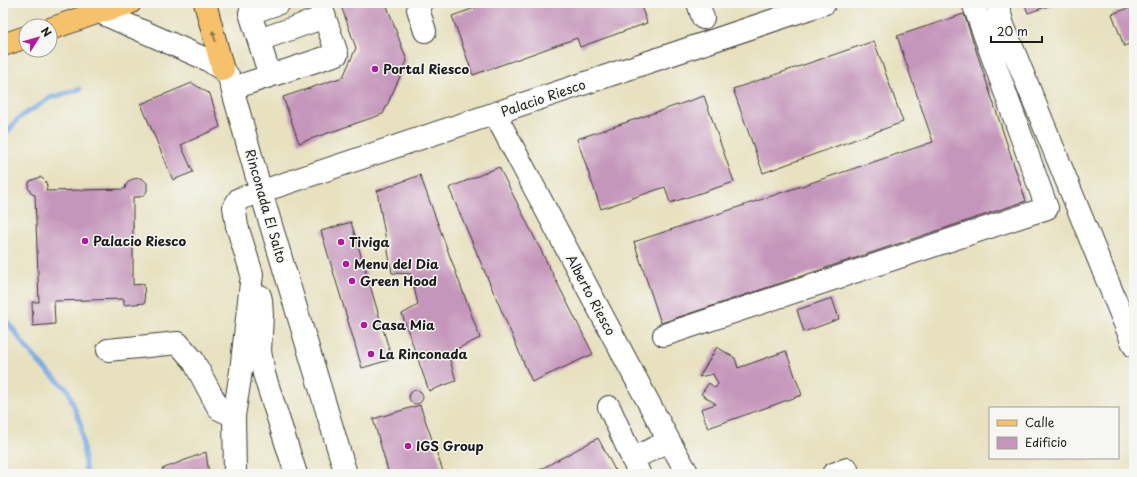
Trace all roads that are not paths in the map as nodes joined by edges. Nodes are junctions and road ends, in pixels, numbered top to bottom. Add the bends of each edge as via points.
1 (76, 3) edge
2 (130, 3) edge
3 (205, 3) edge
4 (279, 3) edge
5 (421, 3) edge
6 (825, 3) edge
7 (974, 3) edge
8 (997, 3) edge
9 (323, 10) edge
10 (99, 12) junction
11 (58, 26) edge
12 (425, 31) dead end
13 (18, 40) edge
14 (259, 40) junction
15 (3, 45) edge
16 (270, 76) junction
17 (228, 79) junction
18 (495, 114) junction
19 (261, 192) junction
20 (252, 274) junction
21 (664, 336) dead end
22 (1134, 346) edge
23 (108, 350) dead end
24 (609, 407) dead end
25 (234, 416) junction
26 (669, 441) junction
27 (235, 474) edge
28 (296, 474) edge
29 (346, 474) edge
30 (688, 474) edge

1 - 10 main road
2 - 10 main road
17 -> 3 main road
4 - 14 street via 250,13
5 - 12 street via 418,9
6 - 18 street, Palacio Riesco
7 - 21 street via 1047,208
8 - 22 street via 1003,25
9 - 14 street
9 - 16 street via 337,54
10 - 11 main road
10 - 17 street via 208,60
13 - 15 main road
14 - 16 street
16 - 17 street
17 - 19 street, Rinconada El Salto
18 - 19 street, Palacio Riesco
18 - 26 street, Alberto Riesco
19 - 20 street, Palacio Riesco via 239,199 234,208
19 - 29 street, Rinconada El Salto
20 - 25 street
20 - 28 street, Palacio Riesco via 262,300 260,351 264,374
23 - 25 street via 178,343 193,360 219,409
24 - 26 street via 635,466
25 - 27 street
26 - 30 street, Alberto Riesco

